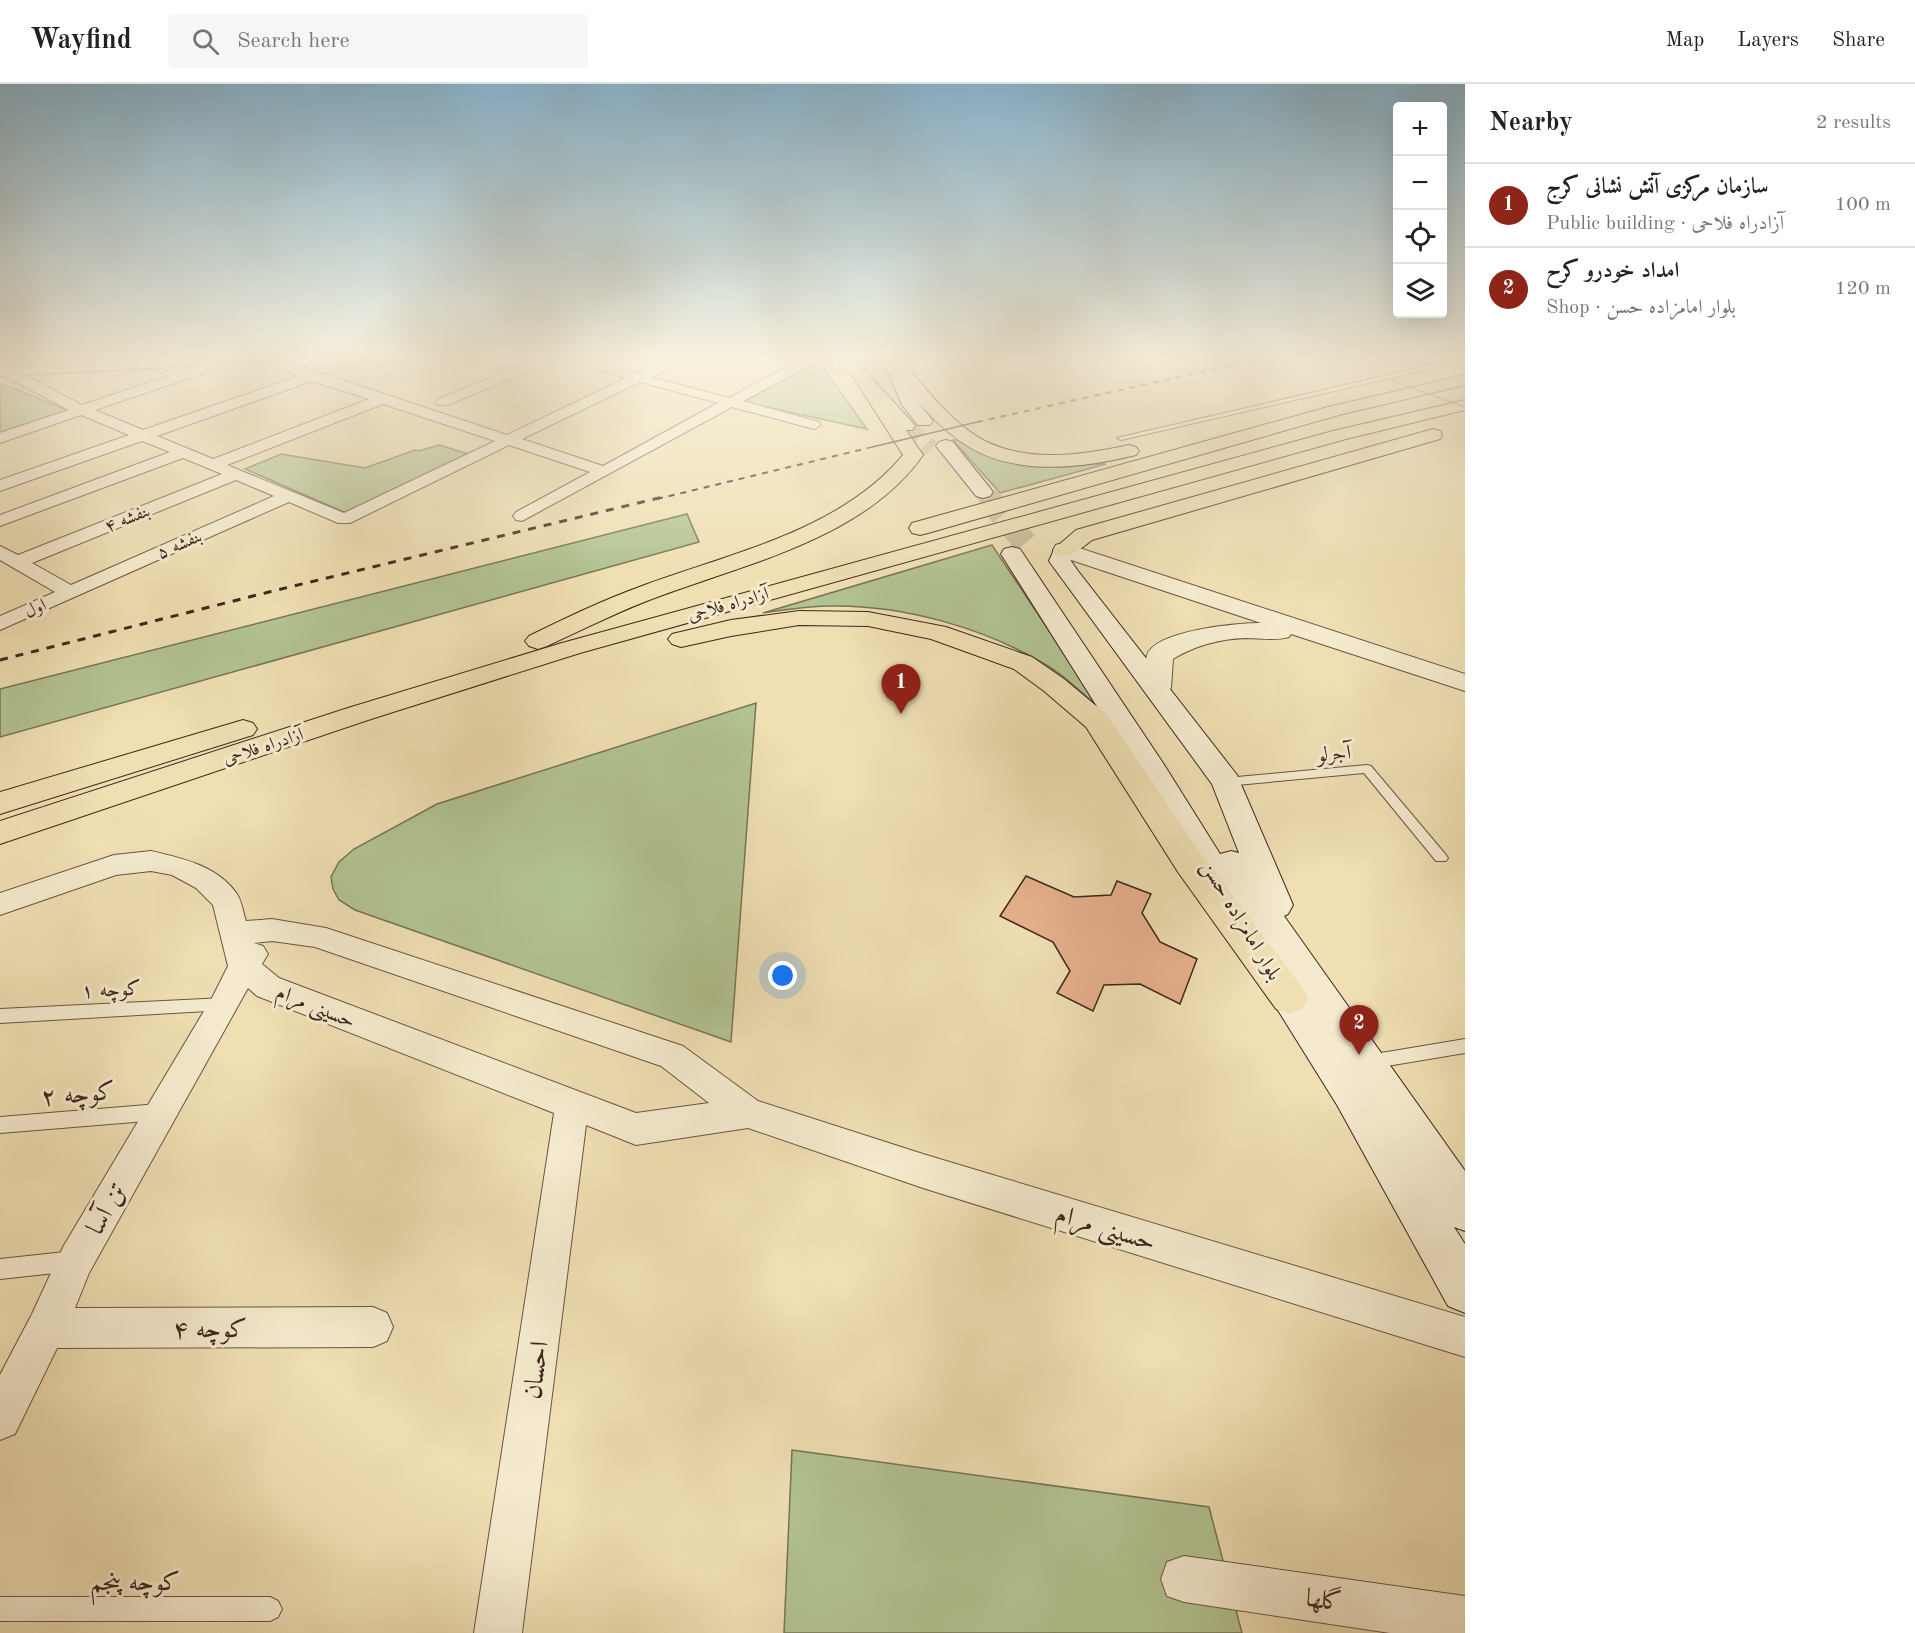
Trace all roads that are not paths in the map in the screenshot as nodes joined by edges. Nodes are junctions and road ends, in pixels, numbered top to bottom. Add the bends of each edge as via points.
1 (25, 429) edge
2 (129, 429) edge
3 (159, 429) edge
4 (304, 429) edge
5 (472, 429) edge
6 (531, 429) edge
7 (679, 429) edge
8 (897, 429) edge
9 (958, 429) tunnel mouth
10 (1159, 429) edge
11 (1215, 429) edge
12 (1269, 429) edge
13 (1365, 429) edge
14 (1453, 429) edge
15 (143, 435) junction
16 (0, 438) edge
17 (1121, 438) dead end
18 (507, 441) junction
19 (938, 448) tunnel mouth
20 (184, 452) junction
21 (214, 464) junction
22 (603, 471) junction
23 (237, 474) junction
24 (0, 486) edge
25 (976, 492) tunnel mouth
26 (289, 496) junction
27 (522, 516) dead end
28 (0, 521) edge
29 (0, 552) edge
30 (1036, 552) junction
31 (17, 562) junction
32 (70, 593) junction
33 (1194, 615) junction
34 (0, 624) edge
35 (1315, 634) junction
36 (536, 642) junction
37 (1465, 683) edge
38 (1157, 688) junction
39 (358, 714) junction
40 (1226, 783) junction
41 (0, 803) edge
42 (0, 833) edge
43 (1441, 858) dead end
44 (0, 904) edge
45 (272, 930) junction
46 (234, 933) junction
47 (1293, 957) junction
48 (243, 966) junction
49 (1289, 998) junction
50 (225, 1004) junction
51 (0, 1016) edge
52 (1465, 1046) edge
53 (1364, 1063) junction
54 (572, 1106) junction
55 (161, 1112) junction
56 (748, 1113) junction
57 (0, 1125) edge
58 (1465, 1209) edge
59 (76, 1260) junction
60 (0, 1269) edge
61 (1465, 1289) edge
62 (373, 1327) dead end
63 (46, 1328) junction
64 (1465, 1337) edge
65 (0, 1419) edge
66 (1184, 1579) dead end
67 (0, 1609) edge
68 (270, 1609) dead end
69 (1465, 1620) edge
70 (498, 1633) edge

1 - 16 street
2 - 15 street
3 - 15 street
4 - 21 street
5 - 18 street
6 - 18 street
7 - 22 street
8 - 36 highway via 913,456 903,472 847,513 785,543 647,592
9 - 11 highway via 1000,454 1032,460 1112,455
10 - 17 lane
12 - 36 highway, آزادراه فلاحی
13 - 39 highway, آزادراه فلاحی via 571,648
14 - 30 highway via 1110,527
15 - 20 street
15 - 24 street
18 - 22 street
18 - 26 street via 344,519
19 - 25 main road
20 - 21 street
20 - 28 street
21 - 23 street
22 - 27 street
23 - 26 street
23 - 31 street, بنفشه ۴
26 - 32 street, بنفشه ۵
29 - 31 street
30 - 33 main road
30 - 38 main road via 1060,561
30 - 47 main road, بلوار امامزاده حسن via 1122,705
30 - 49 main road, بلوار امامزاده حسن via 1152,770
31 - 32 street
32 - 34 street, اول
33 - 35 main road
33 - 35 main road via 1249,630
33 - 38 main road via 1179,643 1161,655
35 - 37 main road
36 - 41 highway, آزادراه فلاحی
38 - 40 main road
39 - 42 highway, آزادراه فلاحی
39 - 49 highway via 480,691 731,628 800,618 868,619 937,632 1023,663 1097,721 1190,864
40 - 43 lane, آجرلو via 1367,769
40 - 47 main road via 1276,904
44 - 46 street via 114,865 151,861 179,867 206,881 226,900
45 - 46 street, حسینی مرام
45 - 48 street, تن آسا
45 - 56 street, حسینی مرام via 316,936 672,1056
46 - 48 street
47 - 53 main road, بلوار امامزاده حسن
48 - 50 street, تن آسا
48 - 54 street, حسینی مرام via 268,987
49 - 61 main road, بلوار امامزاده حسن via 1351,1092
50 - 51 lane, کوچه ۱
50 - 55 street, تن آسا
52 - 53 lane
53 - 58 main road, بلوار امامزاده حسن
54 - 56 street, حسینی مرام via 636,1129
54 - 70 street, احسان
55 - 57 lane, کوچه ۲
55 - 59 street, تن آسا
56 - 64 street, حسینی مرام via 934,1175
59 - 60 lane
59 - 63 street, تن آسا
62 - 63 street, کوچه ۴
63 - 65 street, تن آسا
66 - 69 street, گلها
67 - 68 lane, کوچه پنجم

